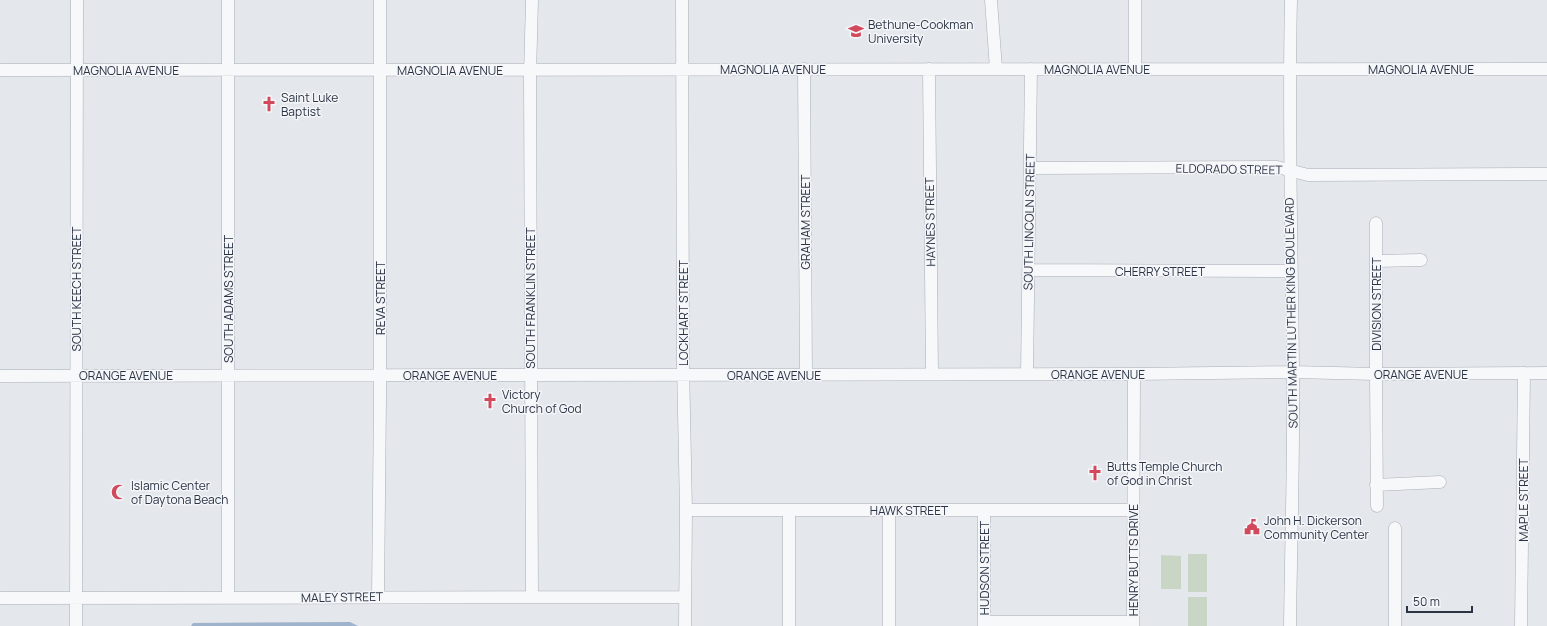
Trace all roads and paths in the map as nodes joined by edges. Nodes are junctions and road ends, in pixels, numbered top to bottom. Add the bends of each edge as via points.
1 (77, 0) edge
2 (228, 0) edge
3 (380, 0) edge
4 (532, 0) edge
5 (682, 0) edge
6 (991, 0) edge
7 (1135, 0) edge
8 (1291, 0) edge
9 (804, 69) junction
10 (929, 69) junction
11 (996, 69) junction
12 (1031, 69) junction
13 (1134, 69) junction
14 (1289, 69) junction
15 (1547, 69) edge
16 (0, 70) edge
17 (77, 70) junction
18 (228, 70) junction
19 (379, 70) junction
20 (530, 70) junction
21 (681, 70) junction
22 (1030, 168) junction
23 (1290, 170) junction
24 (1547, 174) edge
25 (1376, 223) dead end
26 (1421, 260) dead end
27 (1376, 261) junction
28 (1029, 270) junction
29 (1291, 271) junction
30 (1293, 372) junction
31 (1524, 373) junction
32 (1547, 373) edge
33 (806, 374) junction
34 (932, 374) junction
35 (1027, 374) junction
36 (1134, 374) junction
37 (1376, 374) junction
38 (228, 375) junction
39 (380, 375) junction
40 (530, 375) junction
41 (683, 375) junction
42 (0, 376) edge
43 (76, 376) junction
44 (1440, 482) dead end
45 (1376, 485) junction
46 (1377, 506) dead end
47 (686, 510) junction
48 (789, 510) junction
49 (889, 510) junction
50 (1133, 510) junction
51 (984, 511) junction
52 (1395, 528) dead end
53 (378, 596) junction
54 (532, 597) junction
55 (685, 597) junction
56 (0, 598) edge
57 (228, 598) junction
58 (76, 599) junction
59 (984, 624) edge
60 (1133, 624) edge
61 (76, 626) edge
62 (685, 626) edge
63 (789, 626) edge
64 (889, 626) edge
65 (1290, 626) edge
66 (1395, 626) edge
67 (1521, 626) edge

1 - 17 street, SOUTH KEECH STREET
2 - 18 street, SOUTH ADAMS STREET
3 - 19 street, REVA STREET
4 - 20 street, SOUTH FRANKLIN STREET
5 - 21 street, LOCKHART STREET
6 - 11 street
7 - 13 street
8 - 14 street, SOUTH MARTIN LUTHER KING BOULEVARD
9 - 10 street, MAGNOLIA AVENUE
9 - 21 street, MAGNOLIA AVENUE
9 - 33 street, GRAHAM STREET
10 - 11 street, MAGNOLIA AVENUE
10 - 34 street, HAYNES STREET
11 - 12 street, MAGNOLIA AVENUE
12 - 13 street, MAGNOLIA AVENUE
12 - 22 street, SOUTH LINCOLN STREET
13 - 14 street, MAGNOLIA AVENUE
14 - 15 street, MAGNOLIA AVENUE
14 - 23 street, SOUTH MARTIN LUTHER KING BOULEVARD
16 - 17 street, MAGNOLIA AVENUE
17 - 18 street, MAGNOLIA AVENUE
17 - 43 street, SOUTH KEECH STREET
18 - 19 street, MAGNOLIA AVENUE
18 - 38 street, SOUTH ADAMS STREET
19 - 20 street, MAGNOLIA AVENUE
19 - 39 street, REVA STREET
20 - 21 street, MAGNOLIA AVENUE
20 - 40 street, SOUTH FRANKLIN STREET
21 - 41 street, LOCKHART STREET
22 - 23 street, ELDORADO STREET via 1277,167
22 - 28 street, SOUTH LINCOLN STREET
23 - 24 street, ELDORADO STREET via 1308,174
23 - 29 street, SOUTH MARTIN LUTHER KING BOULEVARD
25 - 27 street, DIVISION STREET
26 - 27 street
27 - 37 street, DIVISION STREET
28 - 29 street, CHERRY STREET
28 - 35 street, SOUTH LINCOLN STREET
29 - 30 street, SOUTH MARTIN LUTHER KING BOULEVARD
30 - 36 street, ORANGE AVENUE
30 - 37 street, ORANGE AVENUE
30 - 65 street, SOUTH MARTIN LUTHER KING BOULEVARD
31 - 32 street, ORANGE AVENUE
31 - 37 street, ORANGE AVENUE
31 - 67 street, MAPLE STREET
33 - 34 street, ORANGE AVENUE
33 - 41 street, ORANGE AVENUE
34 - 35 street, ORANGE AVENUE
35 - 36 street, ORANGE AVENUE
36 - 50 street, HENRY BUTTS DRIVE
37 - 45 street, DIVISION STREET
38 - 39 street, ORANGE AVENUE
38 - 43 street, ORANGE AVENUE
38 - 57 street, SOUTH ADAMS STREET
39 - 40 street, ORANGE AVENUE
39 - 53 street, REVA STREET
40 - 41 street, ORANGE AVENUE
40 - 54 street, SOUTH FRANKLIN STREET
41 - 47 street, LOCKHART STREET
42 - 43 street, ORANGE AVENUE
43 - 58 street, SOUTH KEECH STREET
44 - 45 street
45 - 46 street, DIVISION STREET
47 - 48 street, HAWK STREET
47 - 55 street, LOCKHART STREET
48 - 49 street, HAWK STREET
48 - 63 street
49 - 51 street, HAWK STREET
49 - 64 street
50 - 51 street, HAWK STREET
50 - 60 street, HENRY BUTTS DRIVE
51 - 59 street, HUDSON STREET
52 - 66 street
53 - 54 street, MALEY STREET
53 - 57 street, MALEY STREET
54 - 55 street, MALEY STREET
55 - 62 street, LOCKHART STREET
56 - 58 street, MALEY STREET
57 - 58 street, MALEY STREET
58 - 61 street, SOUTH KEECH STREET
59 - 60 street

